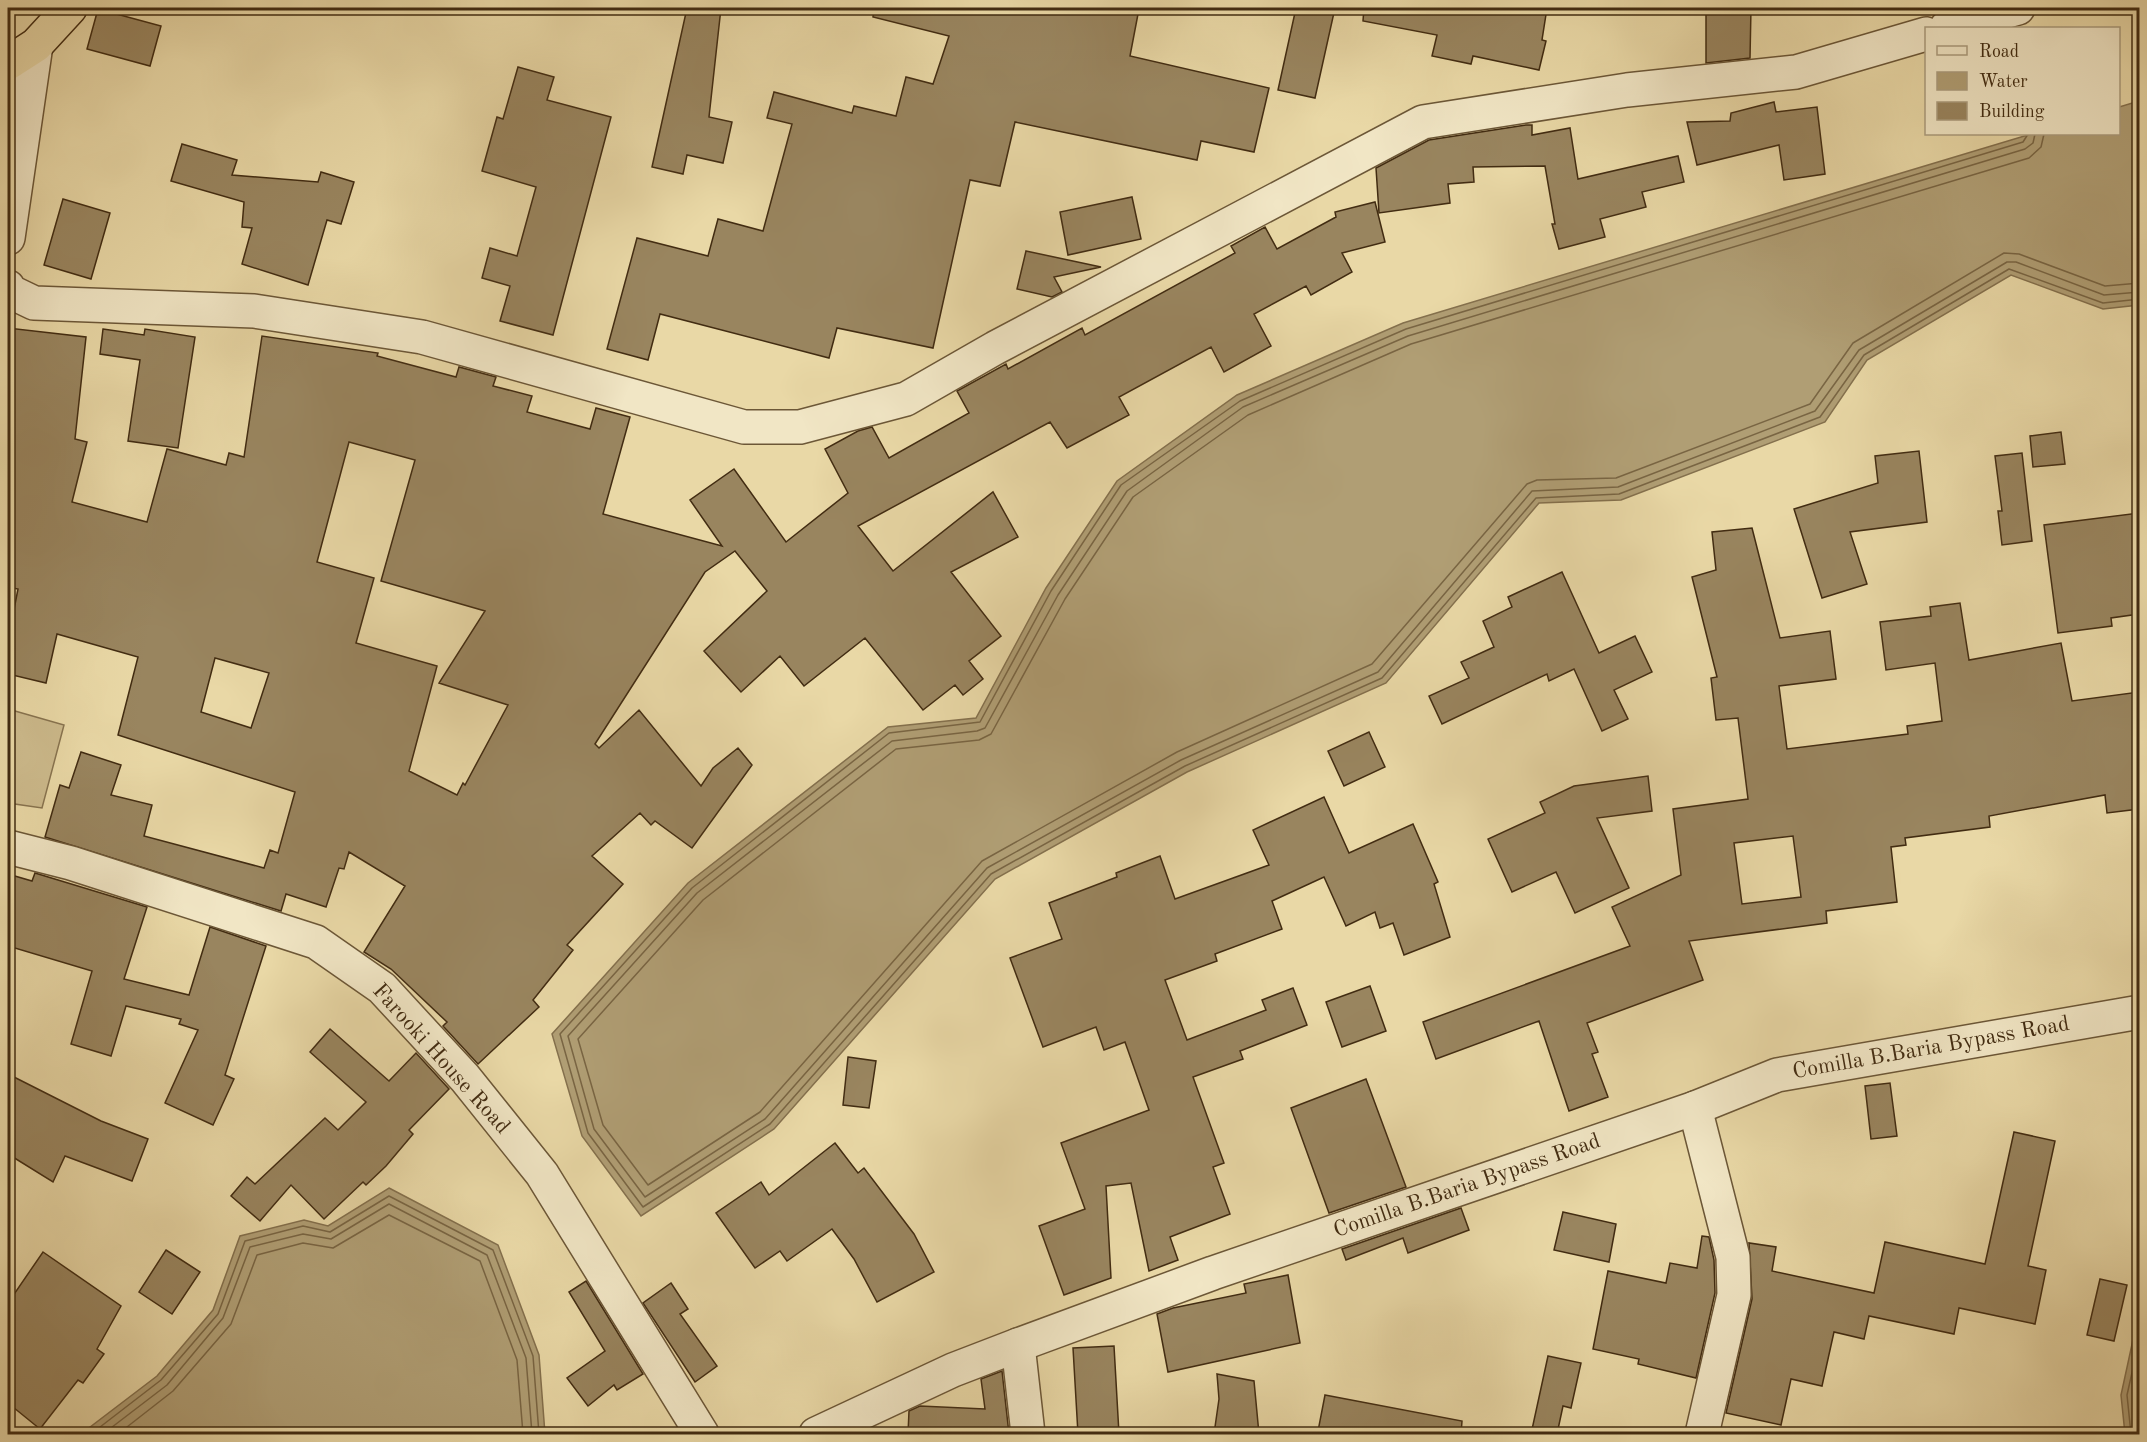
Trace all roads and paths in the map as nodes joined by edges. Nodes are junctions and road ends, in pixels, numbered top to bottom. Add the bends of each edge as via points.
1 (70, 8) edge
2 (2018, 8) edge
3 (1950, 27) edge
4 (1925, 34) edge
5 (36, 45) junction
6 (8, 63) edge
7 (8, 238) edge
8 (8, 291) edge
9 (8, 847) edge
10 (2139, 1012) edge
11 (1695, 1108) junction
12 (1018, 1345) junction
13 (702, 1434) edge
14 (816, 1434) edge
15 (1028, 1434) edge
16 (1702, 1434) edge

1 - 5 highway
2 - 3 street
4 - 8 street via 1796,72 1627,90 1423,122 906,399 800,427 744,427 422,337 254,311 34,303
5 - 6 highway
5 - 7 street
9 - 13 street, Farooki House Road via 71,863 316,942 382,988 465,1078 542,1174
10 - 11 street, Comilla B.Baria Bypass Road via 1777,1075
11 - 12 street, Comilla B.Baria Bypass Road via 1213,1273
11 - 16 street via 1733,1257 1734,1276 1734,1295
12 - 14 street, Comilla B.Baria Bypass Road via 953,1370
12 - 15 street

